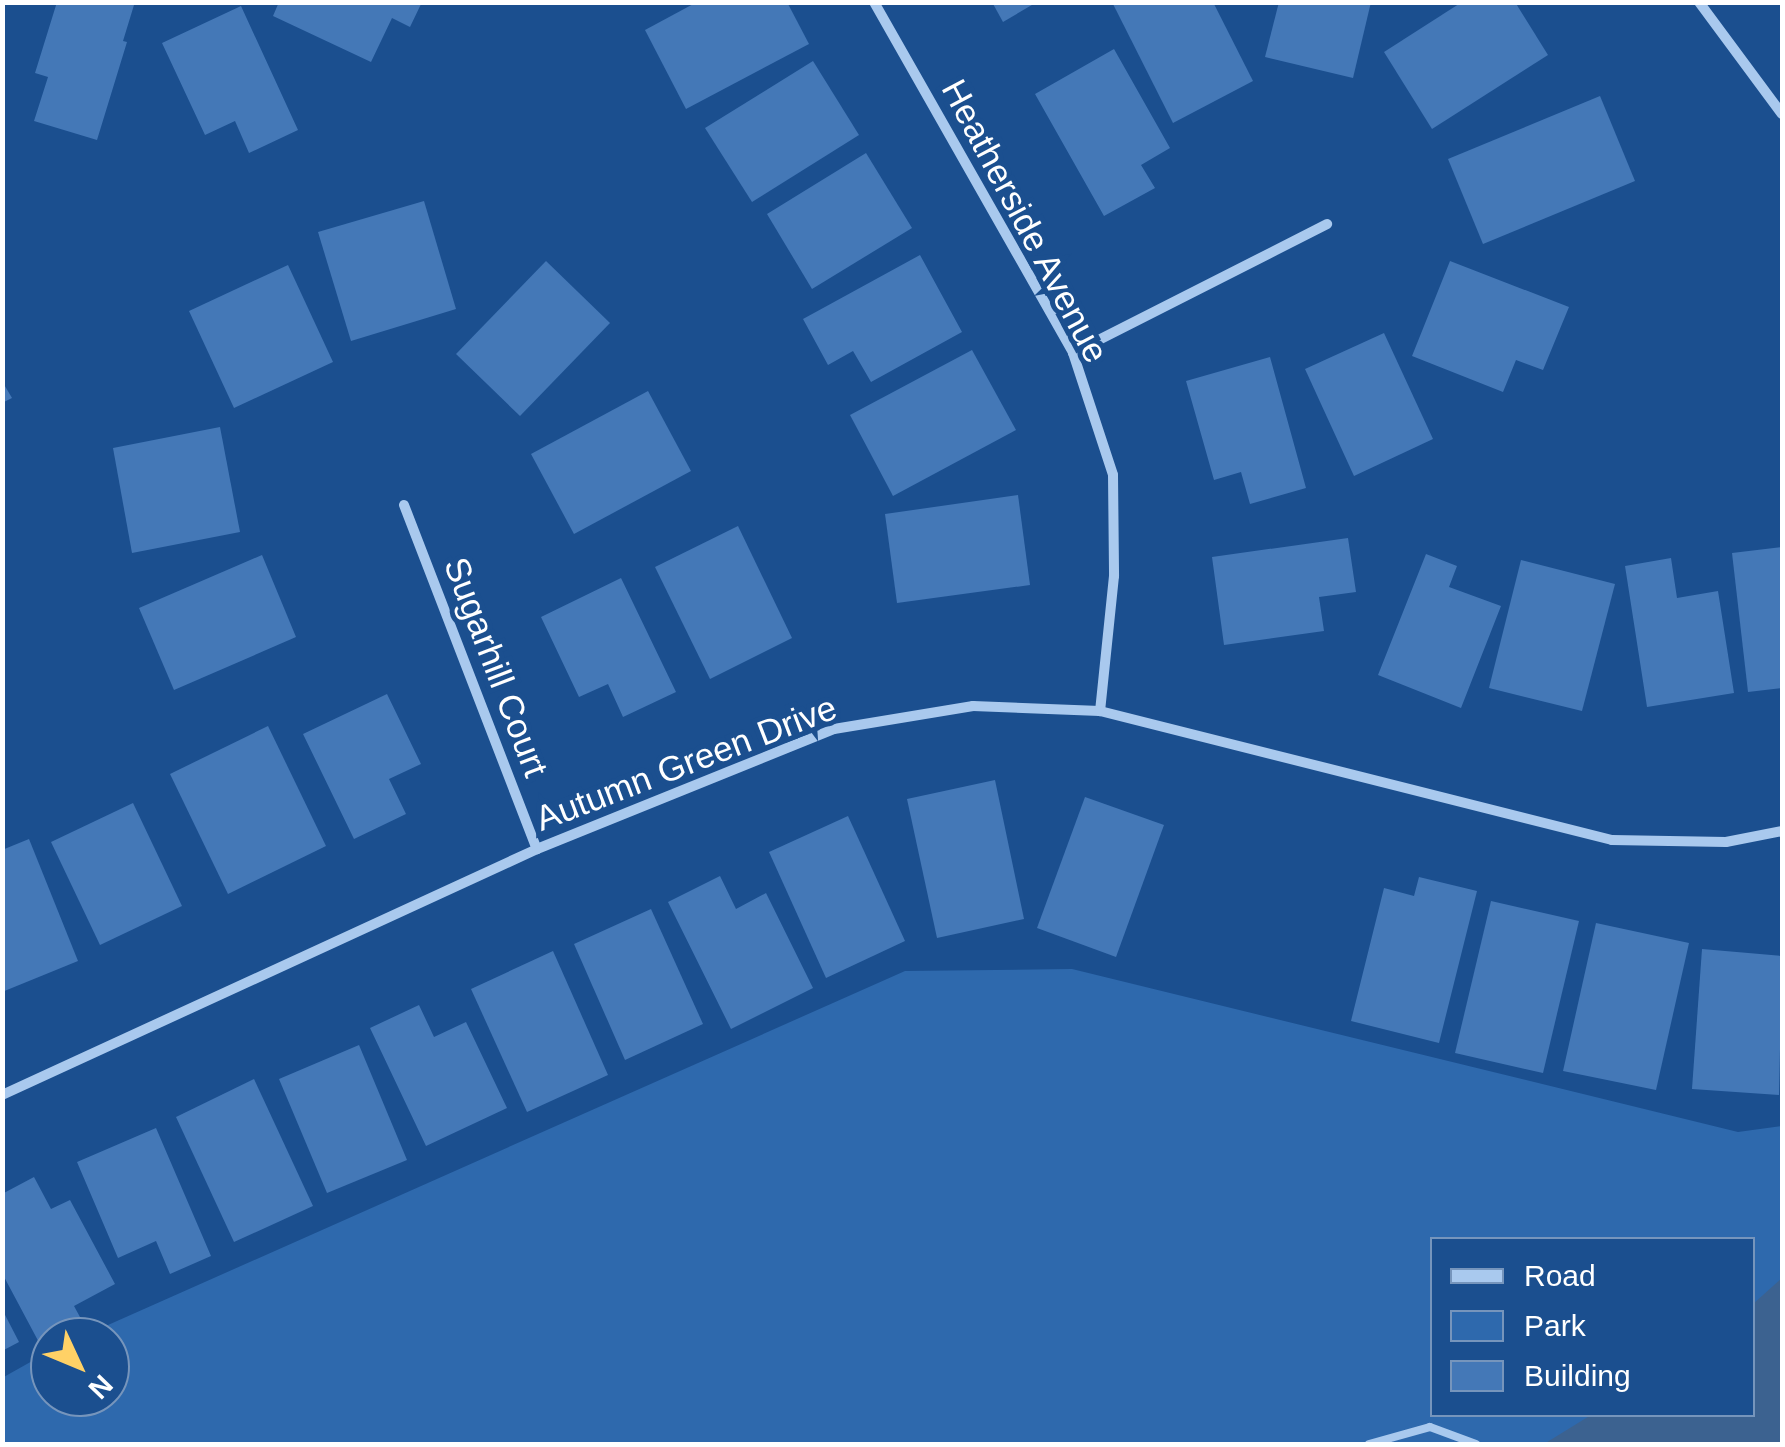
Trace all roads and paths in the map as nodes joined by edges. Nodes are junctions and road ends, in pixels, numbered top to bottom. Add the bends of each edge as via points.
1 (874, 2) edge
2 (1699, 2) edge
3 (1782, 114) edge
4 (1327, 224) dead end
5 (1073, 353) junction
6 (404, 505) dead end
7 (1100, 711) junction
8 (1782, 831) edge
9 (537, 849) junction
10 (2, 1095) edge
11 (1402, 1440) edge
12 (1474, 1443) edge
13 (1370, 1444) edge

1 - 5 street, Heatherside Avenue
2 - 3 street
4 - 5 street
5 - 7 street, Heatherside Avenue via 1113,475 1114,576
6 - 9 street, Sugarhill Court
7 - 8 street, Autumn Green Drive via 1612,840 1726,842
7 - 9 street, Autumn Green Drive via 973,706 834,729
9 - 10 street, Autumn Green Drive
11 - 12 lane via 1430,1427
11 - 13 lane

